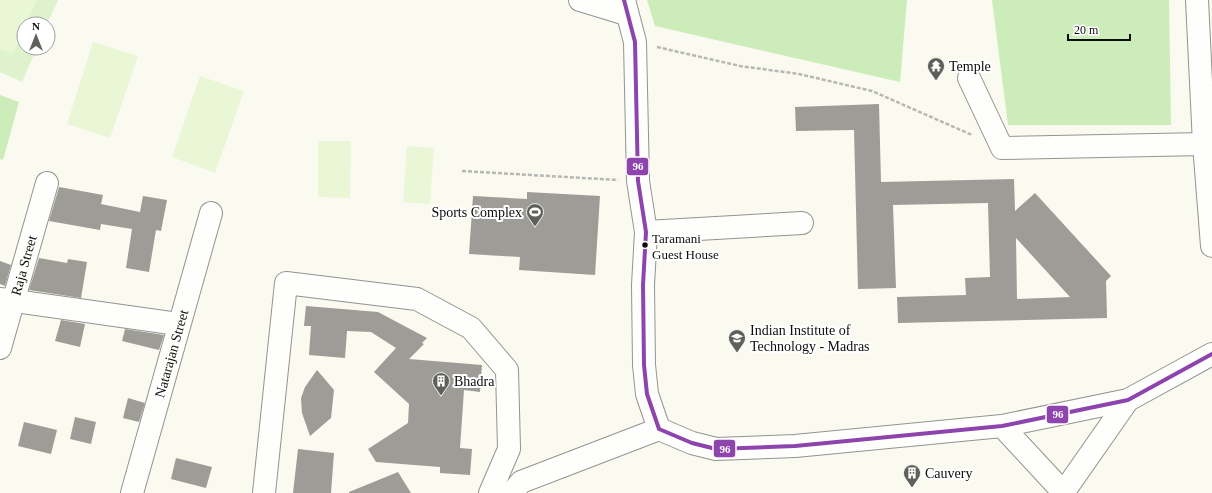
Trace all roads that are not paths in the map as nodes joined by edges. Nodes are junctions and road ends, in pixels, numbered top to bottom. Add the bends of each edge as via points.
1 (580, 0) edge
2 (1196, 0) edge
3 (625, 7) edge
4 (1205, 38) edge
5 (968, 78) dead end
6 (1204, 144) junction
7 (47, 183) dead end
8 (211, 213) dead end
9 (802, 223) dead end
10 (646, 232) junction
11 (1212, 246) edge
12 (7, 300) edge
13 (178, 324) junction
14 (0, 348) edge
15 (1212, 354) edge
16 (1128, 400) junction
17 (1002, 426) junction
18 (659, 429) junction
19 (1063, 492) edge
20 (132, 493) edge
21 (264, 493) edge
22 (490, 493) edge
23 (512, 493) edge

1 - 3 street
2 - 4 street
3 - 10 street via 635,42 638,181
4 - 6 street
5 - 6 street via 1002,148
6 - 11 street
7 - 12 street, Raja Street
8 - 13 street, Natarajan Street
9 - 10 street
10 - 18 street via 643,285 644,365 647,394
12 - 13 street
12 - 14 street, Raja Street
13 - 20 street, Natarajan Street
15 - 16 street
16 - 17 street
16 - 19 street
17 - 18 street via 795,446 716,449 692,443
17 - 19 street
18 - 23 street via 521,482
21 - 22 street via 286,283 417,299 471,328 507,370 509,449

